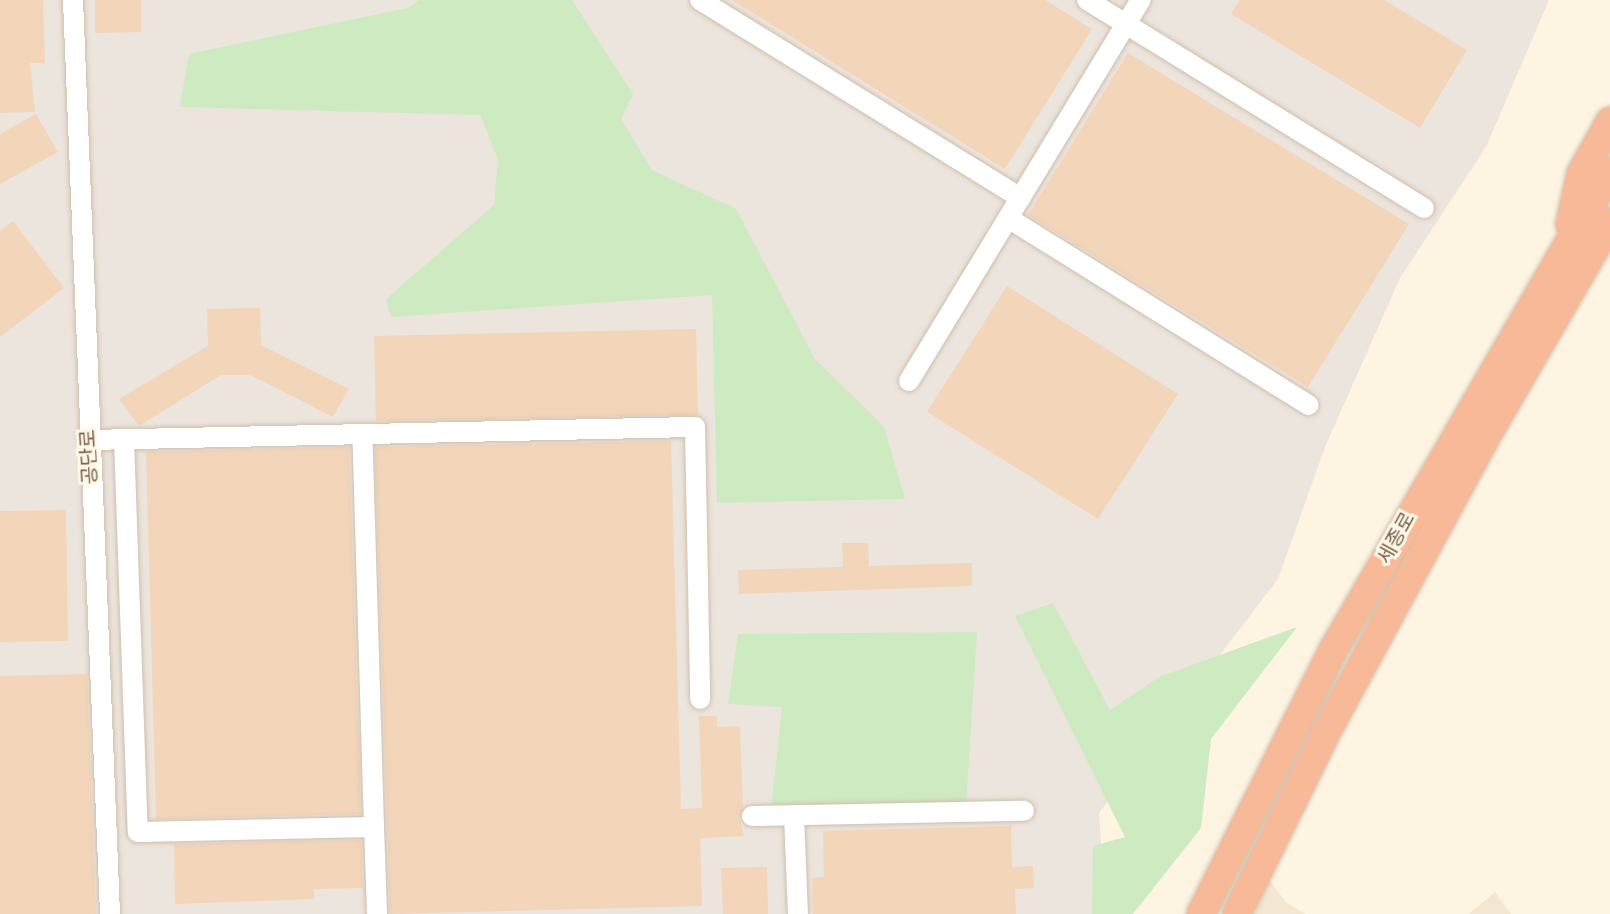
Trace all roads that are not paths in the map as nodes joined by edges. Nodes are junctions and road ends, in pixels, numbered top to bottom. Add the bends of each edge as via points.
1 (73, 0) edge
2 (700, 0) edge
3 (1087, 0) edge
4 (1141, 0) edge
5 (1126, 25) junction
6 (1610, 122) edge
7 (1610, 172) edge
8 (1021, 198) junction
9 (1424, 208) dead end
10 (1008, 218) junction
11 (1610, 222) edge
12 (1565, 248) junction
13 (909, 381) dead end
14 (1308, 405) dead end
15 (362, 434) junction
16 (124, 439) junction
17 (88, 440) junction
18 (700, 699) dead end
19 (1024, 811) dead end
20 (794, 815) junction
21 (752, 816) dead end
22 (374, 827) junction
23 (110, 914) edge
24 (377, 914) edge
25 (798, 914) edge
26 (1201, 914) edge
27 (1237, 914) edge

1 - 17 street, 공단로
2 - 8 street
3 - 5 street
4 - 5 street
5 - 8 street
5 - 9 street
6 - 12 highway via 1581,174
7 - 12 highway, 세종로
8 - 10 street
10 - 13 street
10 - 14 street
11 - 27 highway, 세종로 via 1489,431 1325,734
12 - 26 highway, 세종로 via 1332,652
15 - 16 street
15 - 18 street via 695,427
15 - 22 street
16 - 17 street
16 - 22 street via 138,832
17 - 23 street, 공단로
19 - 20 street
20 - 21 street
20 - 25 street
22 - 24 street

